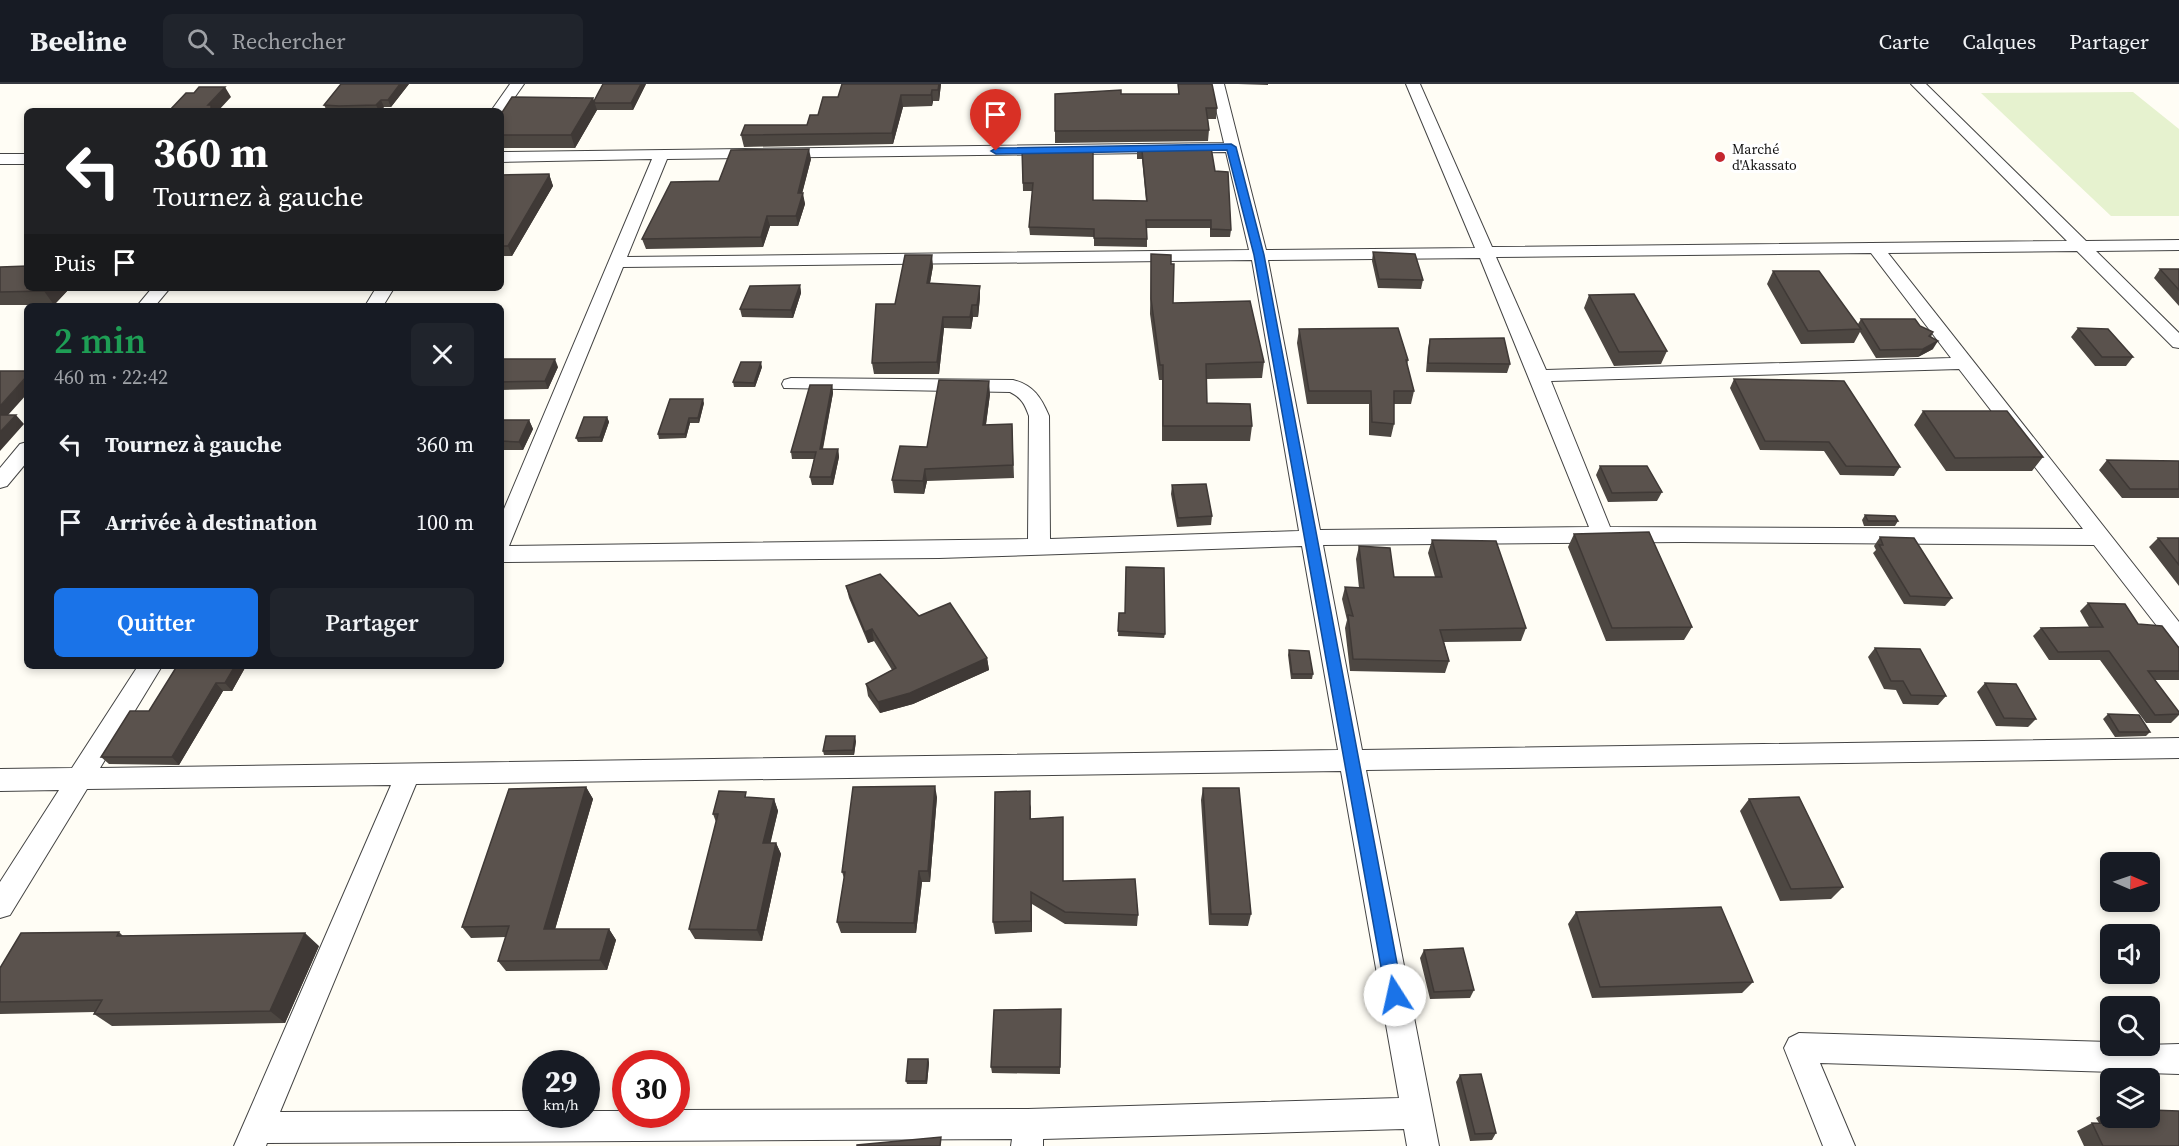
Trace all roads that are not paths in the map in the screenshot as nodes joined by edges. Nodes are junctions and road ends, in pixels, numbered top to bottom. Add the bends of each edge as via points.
1 (517, 84) edge
2 (1217, 84) edge
3 (1413, 84) edge
4 (1918, 84) edge
5 (500, 108) edge
6 (1231, 147) junction
7 (661, 155) junction
8 (504, 157) edge
9 (0, 159) edge
10 (24, 159) edge
11 (2179, 244) edge
12 (2080, 246) junction
13 (1875, 248) junction
14 (1485, 252) junction
15 (1259, 255) junction
16 (618, 262) junction
17 (158, 291) edge
18 (148, 303) edge
19 (2179, 344) edge
20 (1963, 363) junction
21 (1539, 376) junction
22 (791, 384) dead end
23 (24, 453) edge
24 (0, 481) edge
25 (504, 534) edge
26 (1603, 535) junction
27 (2100, 537) junction
28 (1311, 538) junction
29 (1039, 546) junction
30 (504, 554) edge
31 (2179, 638) edge
32 (148, 669) edge
33 (2179, 748) edge
34 (1352, 760) junction
35 (408, 774) junction
36 (81, 778) junction
37 (0, 780) edge
38 (0, 906) edge
39 (2176, 1063) edge
40 (1416, 1113) junction
41 (1028, 1135) edge
42 (254, 1137) edge
43 (1423, 1146) edge
44 (1839, 1146) edge

1 - 5 street
2 - 6 street
3 - 14 street
4 - 12 street
6 - 7 street
6 - 15 street
7 - 8 street
7 - 16 street
9 - 10 street
11 - 12 street
12 - 13 street
12 - 19 street
13 - 14 street
13 - 20 street
14 - 15 street
14 - 21 street
15 - 16 street
15 - 28 street
16 - 25 street
17 - 18 street
20 - 21 street
20 - 27 street
21 - 26 street
22 - 29 street via 1013,386 1025,390 1039,416
23 - 24 street
26 - 27 street
26 - 28 street
27 - 31 street
28 - 29 street
28 - 34 street
29 - 30 street
32 - 36 street
33 - 34 street
34 - 35 street
34 - 40 street
35 - 36 street
35 - 42 street
36 - 37 street
36 - 38 street
39 - 44 street via 1798,1048
40 - 41 street
40 - 43 street
41 - 42 street

